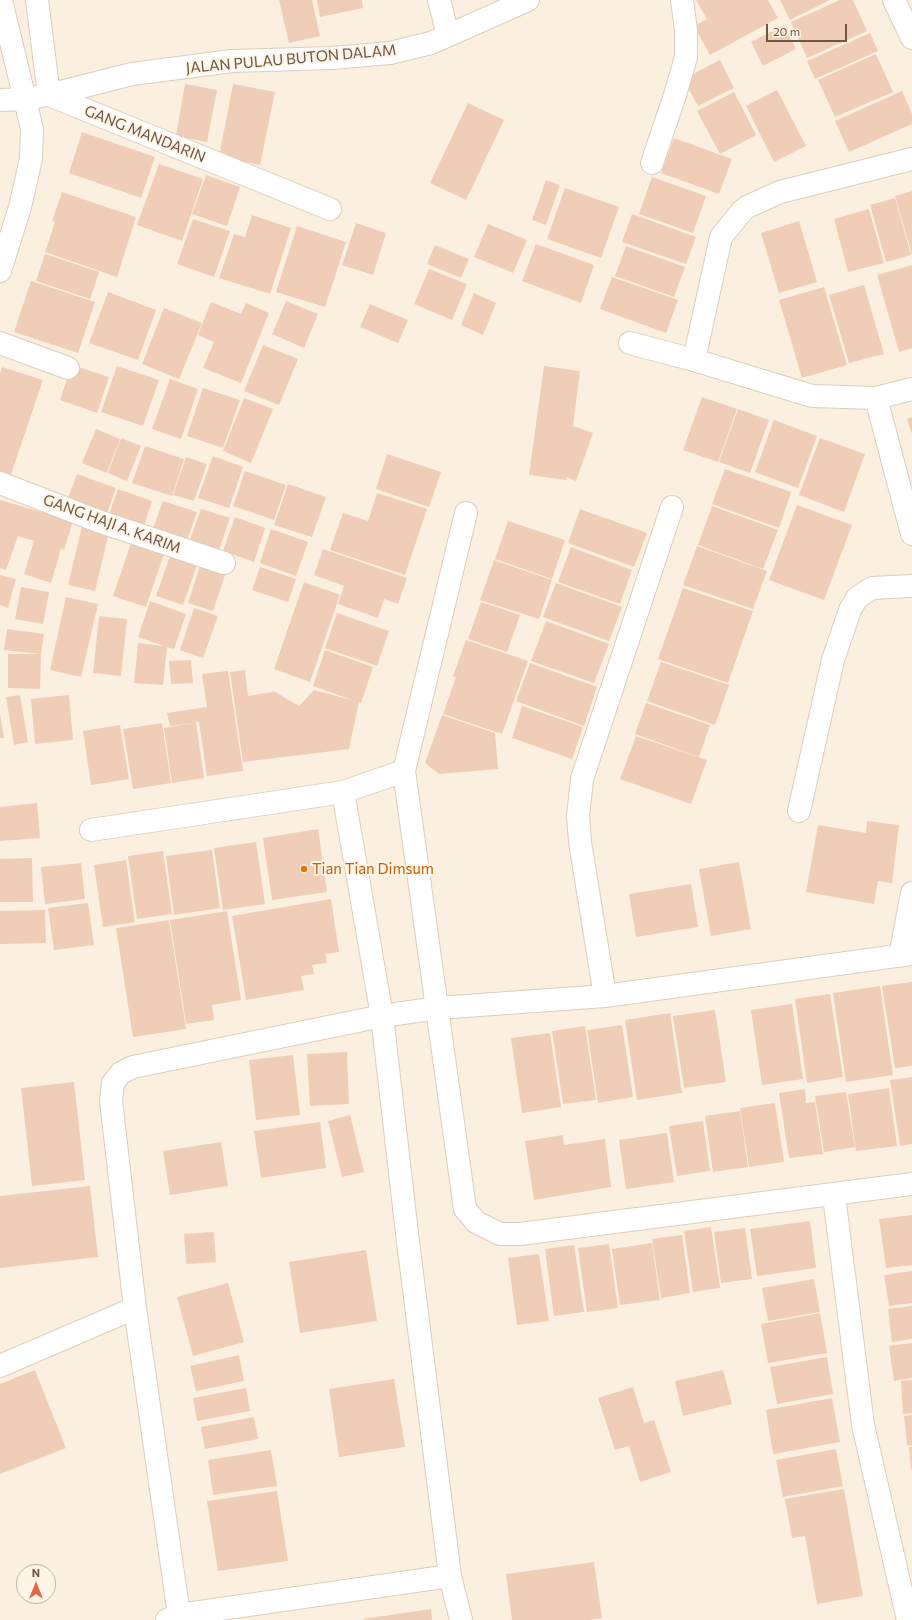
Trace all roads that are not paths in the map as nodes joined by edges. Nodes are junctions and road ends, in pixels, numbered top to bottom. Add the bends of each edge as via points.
1 (1, 0) edge
2 (37, 0) edge
3 (439, 0) edge
4 (528, 0) edge
5 (682, 0) edge
6 (894, 0) edge
7 (448, 35) junction
8 (912, 38) edge
9 (49, 95) junction
10 (26, 99) junction
11 (0, 100) edge
12 (912, 159) edge
13 (652, 162) dead end
14 (330, 208) dead end
15 (0, 271) edge
16 (0, 343) edge
17 (630, 343) dead end
18 (694, 360) junction
19 (68, 368) dead end
20 (912, 389) edge
21 (876, 398) junction
22 (0, 483) edge
23 (672, 507) dead end
24 (466, 512) dead end
25 (912, 534) edge
26 (224, 562) dead end
27 (912, 586) edge
28 (404, 771) junction
29 (343, 792) junction
30 (799, 811) dead end
31 (91, 830) dead end
32 (912, 893) edge
33 (906, 955) edge
34 (606, 996) junction
35 (438, 1008) junction
36 (382, 1016) junction
37 (912, 1184) edge
38 (834, 1196) junction
39 (135, 1308) junction
40 (0, 1366) edge
41 (450, 1576) junction
42 (173, 1618) edge
43 (460, 1620) edge
44 (908, 1620) edge

1 - 10 street
2 - 9 street
3 - 7 street
4 - 7 street, JALAN PULAU BUTON DALAM
5 - 13 street via 686,57
6 - 8 street
7 - 9 street, JALAN PULAU BUTON DALAM via 431,43 390,53 332,58 232,61 132,74
9 - 10 street, JALAN PULAU BUTON DALAM
9 - 14 street, GANG MANDARIN
10 - 11 street, JALAN PULAU BUTON DALAM
10 - 15 street via 32,129 32,159
12 - 18 street via 780,192 742,211 721,237
16 - 19 street
17 - 18 street
18 - 21 street via 812,396
20 - 21 street
21 - 25 street
22 - 26 street, GANG HAJI A. KARIM via 105,523
23 - 34 street via 582,779 578,816 580,842
24 - 28 street
27 - 30 street via 872,588 857,598 850,610 833,660
28 - 29 street
28 - 35 street
29 - 31 street
29 - 36 street
32 - 33 street
33 - 34 street
34 - 35 street
35 - 36 street
35 - 38 street via 465,1209 476,1222 500,1234 528,1233
36 - 39 street via 133,1067 117,1077 113,1084 111,1101
36 - 41 street
37 - 38 street
38 - 44 street via 863,1424
39 - 40 street
39 - 42 street
41 - 42 street
41 - 43 street

